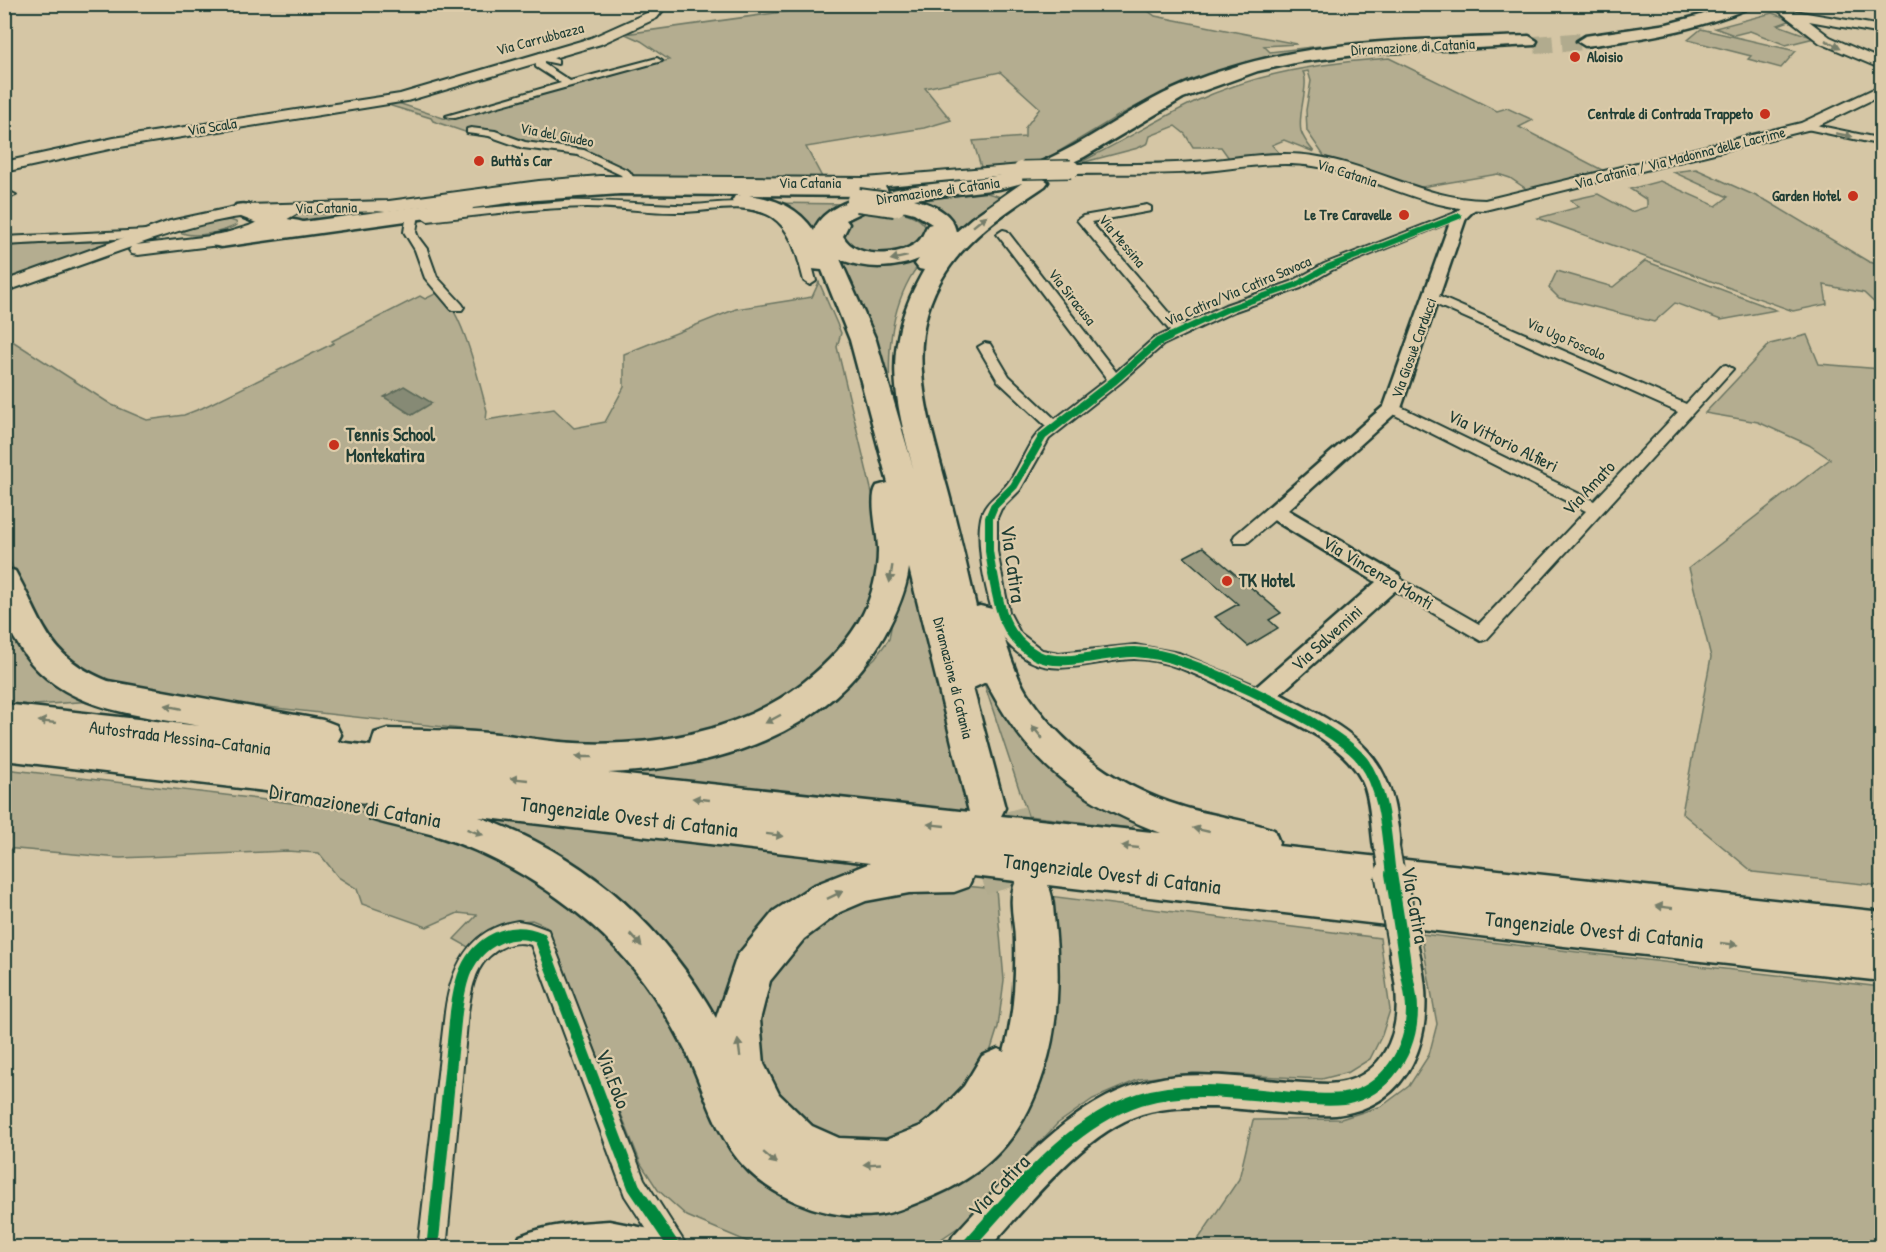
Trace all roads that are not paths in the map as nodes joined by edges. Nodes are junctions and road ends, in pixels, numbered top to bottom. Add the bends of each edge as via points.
1 (662, 4) edge
2 (1728, 4) edge
3 (1745, 4) edge
4 (1770, 4) edge
5 (1776, 4) edge
6 (1791, 13) junction
7 (1881, 30) edge
8 (568, 49) junction
9 (540, 61) junction
10 (657, 61) dead end
11 (555, 62) junction
12 (1881, 65) edge
13 (555, 74) junction
14 (569, 84) junction
15 (1881, 89) edge
16 (420, 92) joint
17 (1150, 108) junction
18 (451, 116) dead end
19 (1806, 126) junction
20 (471, 131) dead end
21 (1881, 142) edge
22 (1076, 162) junction
23 (4, 167) edge
24 (630, 181) junction
25 (669, 196) junction
26 (863, 199) junction
27 (897, 203) junction
28 (441, 207) junction
29 (359, 208) junction
30 (1147, 209) dead end
31 (1465, 211) junction
32 (227, 213) junction
33 (416, 214) junction
34 (270, 222) junction
35 (148, 234) junction
36 (1003, 234) dead end
37 (4, 241) edge
38 (205, 241) junction
39 (30, 278) junction
40 (810, 281) dead end
41 (4, 287) edge
42 (1432, 297) junction
43 (457, 308) dead end
44 (1178, 332) junction
45 (908, 346) junction
46 (985, 347) dead end
47 (1726, 369) dead end
48 (872, 372) junction
49 (1115, 380) junction
50 (1392, 408) junction
51 (1687, 410) junction
52 (876, 420) junction
53 (1054, 426) junction
54 (900, 473) junction
55 (1596, 509) junction
56 (1274, 511) junction
57 (989, 518) joint
58 (1241, 539) dead end
59 (4, 579) edge
60 (1391, 581) junction
61 (1481, 634) joint
62 (1262, 696) junction
63 (978, 700) junction
64 (4, 718) edge
65 (4, 745) edge
66 (108, 757) junction
67 (4, 759) edge
68 (354, 762) junction
69 (152, 763) junction
70 (1321, 898) junction
71 (1610, 901) junction
72 (1881, 932) edge
73 (1881, 961) edge
74 (433, 1240) dead end
75 (532, 1248) edge
76 (660, 1248) edge
77 (675, 1248) edge
78 (964, 1248) edge

1 - 8 main road, Via Carrubbazza via 653,15 623,31
2 - 3 highway via 1653,27 1582,39 1667,30
4 - 6 main road
5 - 6 main road
6 - 7 main road
6 -> 12 main road via 1825,40
8 - 9 main road, Via Carrubbazza
8 - 11 street
9 - 11 street
9 - 13 street
9 - 16 main road, Via Carrubbazza via 511,65
10 - 14 street
11 - 13 street
13 - 14 street
14 - 18 street
15 - 19 main road, Via Catania / Via Madonna delle Lacrime
16 - 23 main road, Via Scala via 382,102 114,143
17 - 22 highway, Diramazione di Catania via 1218,77 1302,57 1376,48 1532,43 1362,54 1273,68 1181,100
17 - 28 highway via 1037,168 993,180 872,191 603,188
17 - 48 highway, Diramazione di Catania via 1029,175 985,186 873,200 831,219 823,231 822,243 863,340
19 -> 21 street
19 - 31 main road, Via Catania / Via Madonna delle Lacrime
20 - 24 street, Via del Giudeo via 490,133 523,145 580,152 625,173
22 - 24 main road, Via Catania, bridge via 865,183
27 -> 22 highway via 932,221 936,235 929,245 908,256 881,260 852,256 836,247 832,236 835,227 861,210 894,202 1011,185
22 - 31 main road, Via Catania via 1179,168 1299,160 1329,165
45 -> 22 highway, Diramazione di Catania via 918,300 953,246 995,210
24 - 29 main road, Via Catania via 539,186
25 - 26 highway
25 - 33 highway via 540,198
25 - 52 highway via 758,203 777,208 801,225 849,336
26 - 27 highway, bridge
26 - 28 highway via 588,193
27 - 63 highway via 928,212 945,231 942,243 905,299 895,338 895,385 904,432
28 - 34 highway via 298,226
29 - 32 main road, Via Catania
29 - 34 main road via 296,212
30 - 44 street, Via Messina via 1083,220
31 - 42 street, Via Giosuè Carducci
31 - 44 street, Via Catira/Via Catira Savoca
32 - 34 highway via 257,212
32 - 35 main road, Via Catania
32 - 38 main road via 248,219 249,224
32 - 38 main road via 182,225 168,233 170,237
33 - 38 highway
33 - 40 street, Via Catania via 423,217 611,204 681,209 757,208 772,213 790,227
33 - 43 street via 412,238 421,249 431,278
34 - 38 main road via 255,230
35 - 37 street, Via Catania
35 - 39 main road, Via Catania
36 - 49 street, Via Siracusa
38 - 39 main road via 117,253
39 - 41 main road, Via Catania
42 - 50 street, Via Giosuè Carducci
42 - 51 street, Via Ugo Foscolo
44 - 49 street, Via Catira/Via Catira Savoca via 1149,348
45 - 63 highway, Diramazione di Catania via 911,399 954,573
71 -> 45 highway via 1522,874 1290,846 1179,825 1122,801 1072,767 1027,720 996,669
46 - 53 street via 1003,378
47 - 51 street, Via Amato
48 - 52 highway
48 - 54 highway, Diramazione di Catania
49 - 53 street, Via Catira/Via Catira Savoca
50 - 55 street, Via Vittorio Alfieri
50 - 56 street, Via Giosuè Carducci
51 - 55 street, Via Amato
52 - 54 highway
52 -> 68 highway via 894,549 889,589 874,628 855,656 825,686 791,709 746,733 702,747 654,755 562,757 479,747
53 - 57 street, Via Catira/Via Catira Savoca via 1043,436 1014,486 994,506
54 - 63 highway, Diramazione di Catania via 997,809
55 - 61 street, Via Amato
56 - 58 street, Via Giosuè Carducci
56 - 60 street, Via Vincenzo Monti
57 - 62 street, Via Catira via 989,551 1000,612 1013,638 1037,656 1059,660 1135,652 1179,660
68 -> 59 highway via 104,694 59,673 28,635
60 - 61 street, Via Vincenzo Monti
60 - 62 street, Via Salvemini
62 - 78 street, Via Catira, bridge via 1337,737 1363,760 1378,789 1412,1007 1408,1040 1398,1061 1382,1080 1362,1094 1329,1100 1180,1092 1139,1099 1097,1119 1069,1142
68 -> 64 highway, Autostrada Messina-Catania
65 - 66 highway, Autostrada Messina-Catania
66 - 67 highway
66 - 69 highway, Autostrada Messina-Catania
68 - 69 highway, Autostrada Messina-Catania
68 -> 70 highway, Tangenziale Ovest di Catania
71 -> 68 highway, Tangenziale Ovest di Catania
69 -> 70 highway, Diramazione di Catania via 230,784 350,801 445,821 513,849 554,872 616,919 667,976 687,1008 729,1100 759,1148 796,1176 838,1190 864,1193 913,1183 936,1173 974,1146 1004,1107 1025,1060 1037,1007 1038,954 1020,890 1015,1019 996,1076 974,1111 927,1149 889,1163 846,1163 802,1148 770,1121 747,1084 737,1042 740,998 755,963 782,931 817,904 856,885 925,872 1194,900
70 -> 73 highway, Tangenziale Ovest di Catania
72 -> 71 highway, Tangenziale Ovest di Catania
74 - 77 street, Via Eolo via 458,1010 466,971 478,951 496,938 518,930 540,938 634,1187
75 - 76 street via 609,1239

